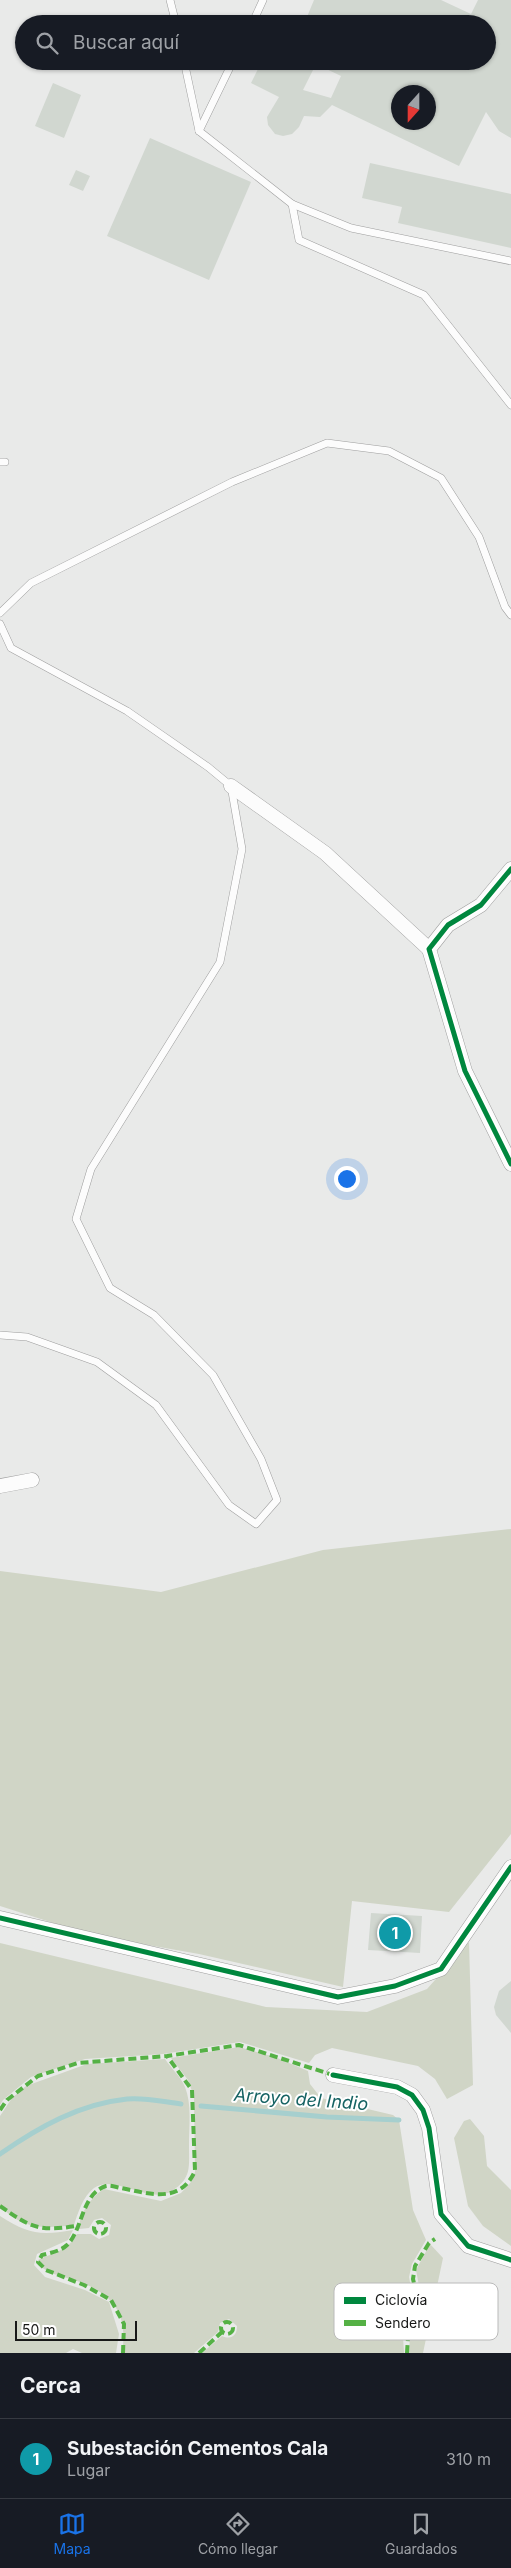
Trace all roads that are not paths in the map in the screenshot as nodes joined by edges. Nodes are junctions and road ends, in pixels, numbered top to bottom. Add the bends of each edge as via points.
1 (170, 0) edge
2 (263, 0) edge
3 (174, 15) edge
4 (256, 15) edge
5 (186, 70) edge
6 (229, 70) edge
7 (200, 131) junction
8 (292, 204) junction
9 (511, 261) edge
10 (511, 405) edge
11 (0, 613) edge
12 (511, 615) edge
13 (0, 624) edge
14 (231, 786) junction
15 (511, 869) edge
16 (429, 949) junction
17 (510, 1161) edge
18 (0, 1335) edge
19 (32, 1480) dead end
20 (0, 1486) edge
21 (511, 1867) edge
22 (0, 1918) edge
23 (333, 2075) dead end
24 (511, 2260) edge

1 - 3 lane
2 - 4 lane
5 - 7 lane
6 - 7 lane
7 - 8 lane
8 - 9 lane via 351,228
8 - 10 lane via 300,240 424,295
11 - 12 lane via 31,583 232,482 327,443 389,451 441,478 479,537 505,607
13 - 14 lane via 11,648 128,711
14 - 16 street via 325,853
14 - 18 lane via 242,849 220,962 91,1169 76,1219 110,1288 154,1315 213,1375 261,1459 276,1500 256,1524 229,1506 156,1405 97,1362 27,1337
15 - 16 street via 481,905 448,925
16 - 17 street via 464,1071
19 - 20 street
21 - 22 street via 441,1969 395,1986 338,1997
23 - 24 street via 397,2087 412,2095 423,2110 429,2128 441,2214 468,2246

